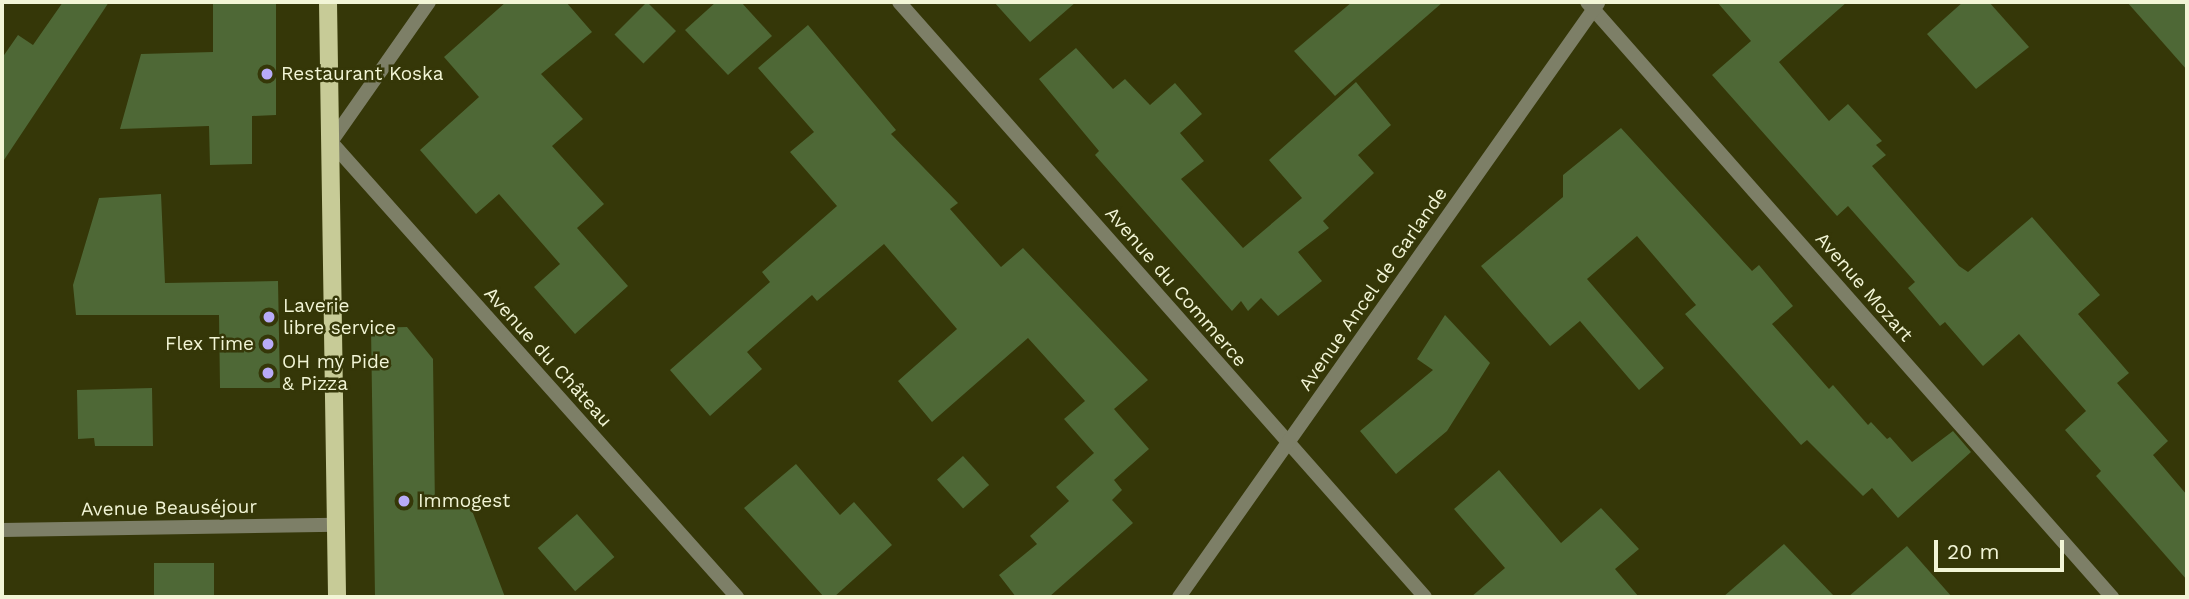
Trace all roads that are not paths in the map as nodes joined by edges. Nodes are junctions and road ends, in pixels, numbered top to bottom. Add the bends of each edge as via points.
1 (328, 2) edge
2 (429, 2) edge
3 (899, 2) edge
4 (1593, 4) edge
5 (331, 142) junction
6 (1288, 442) junction
7 (336, 525) junction
8 (2, 530) edge
9 (337, 597) edge
10 (737, 597) edge
11 (1179, 597) edge
12 (1425, 597) edge
13 (2112, 597) edge

1 - 5 main road
2 - 5 street
3 - 6 street, Avenue du Commerce
4 - 6 street, Avenue Ancel de Garlande
4 - 13 street, Avenue Mozart
5 - 7 main road
5 - 10 street, Avenue du Château
6 - 11 street, Avenue Ancel de Garlande
6 - 12 street, Avenue du Commerce
7 - 8 street, Avenue Beauséjour
7 - 9 main road

